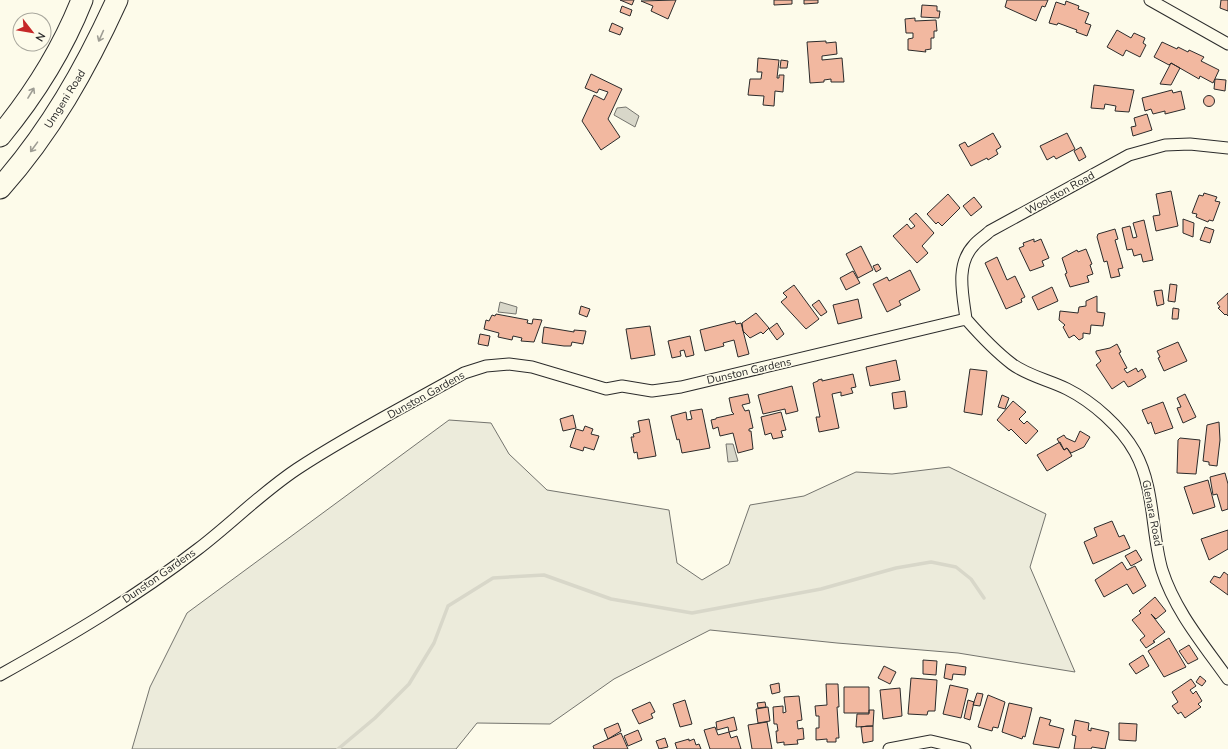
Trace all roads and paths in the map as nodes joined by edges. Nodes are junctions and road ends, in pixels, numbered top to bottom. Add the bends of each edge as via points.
1 (82, 0) edge
2 (117, 0) edge
3 (1150, 0) edge
4 (1228, 44) edge
5 (0, 136) edge
6 (1228, 148) edge
7 (0, 188) edge
8 (966, 319) junction
9 (0, 675) edge
10 (1228, 679) edge
11 (889, 749) edge
12 (964, 749) edge

5 -> 1 highway via 22,110 54,56
2 -> 7 highway, Umgeni Road via 95,50 59,112 21,165
3 - 4 street
6 - 8 street, Woolston Road via 1190,144 1165,146 1129,155 990,231 973,246 963,266 961,283
8 - 9 street, Dunston Gardens via 652,392 622,386 606,389 532,367 509,364 486,366 464,373 297,469 163,574 107,612
8 - 10 street, Glenara Road via 1012,364 1035,377 1068,390 1095,407 1119,429 1135,452 1146,480 1162,570 1181,614
11 - 12 street via 931,741

